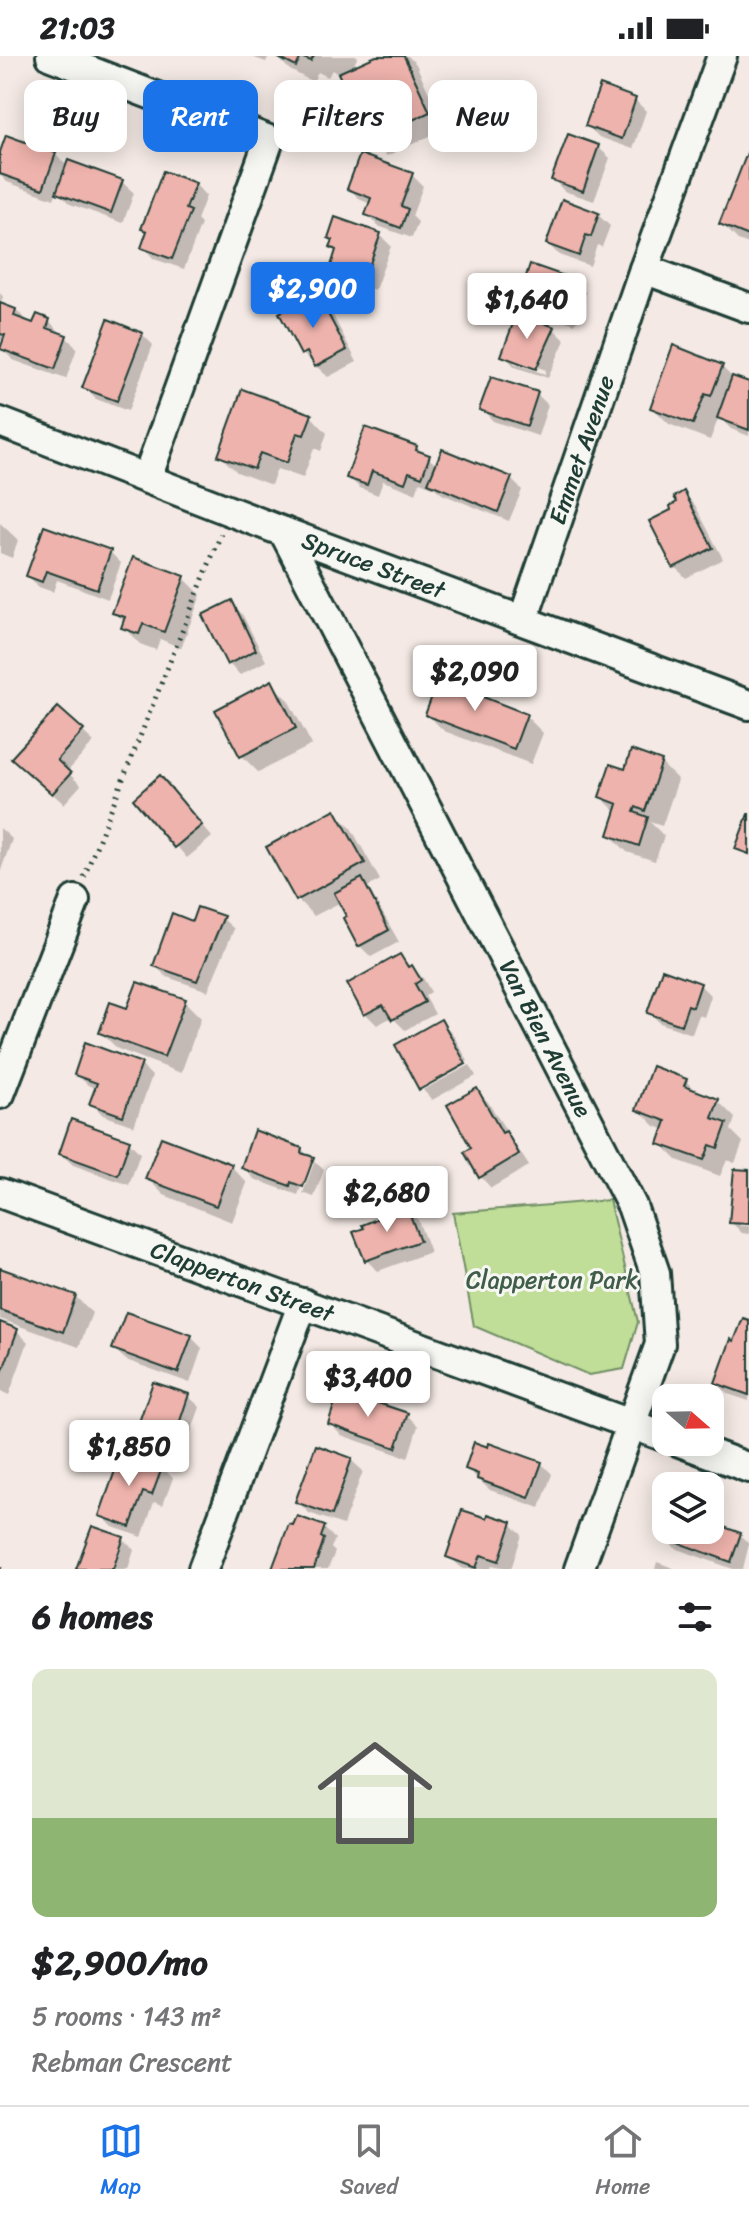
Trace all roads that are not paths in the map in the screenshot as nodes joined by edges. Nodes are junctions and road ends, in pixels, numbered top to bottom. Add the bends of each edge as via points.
1 (51, 56) edge
2 (722, 56) edge
3 (644, 269) junction
4 (749, 308) edge
5 (0, 422) edge
6 (147, 478) junction
7 (284, 532) junction
8 (523, 620) junction
9 (749, 705) edge
10 (75, 900) road end
11 (0, 1094) edge
12 (0, 1193) edge
13 (303, 1303) junction
14 (632, 1424) junction
15 (652, 1432) edge
16 (717, 1456) edge
17 (749, 1468) edge
18 (203, 1569) edge
19 (579, 1569) edge

1 - 6 street via 269,140
2 - 3 street, Emmet Avenue
3 - 4 street
3 - 8 street, Emmet Avenue
5 - 6 street, Spruce Street
6 - 7 street, Spruce Street
7 - 8 street, Spruce Street
7 - 14 street, Van Bien Avenue via 632,1206 655,1273 660,1344
8 - 9 street, Spruce Street
10 - 11 street
12 - 13 street, Clapperton Street
13 - 14 street, Clapperton Street
13 - 18 street
14 - 15 street, Clapperton Street
14 - 19 street, Van Bien Avenue
16 - 17 street

